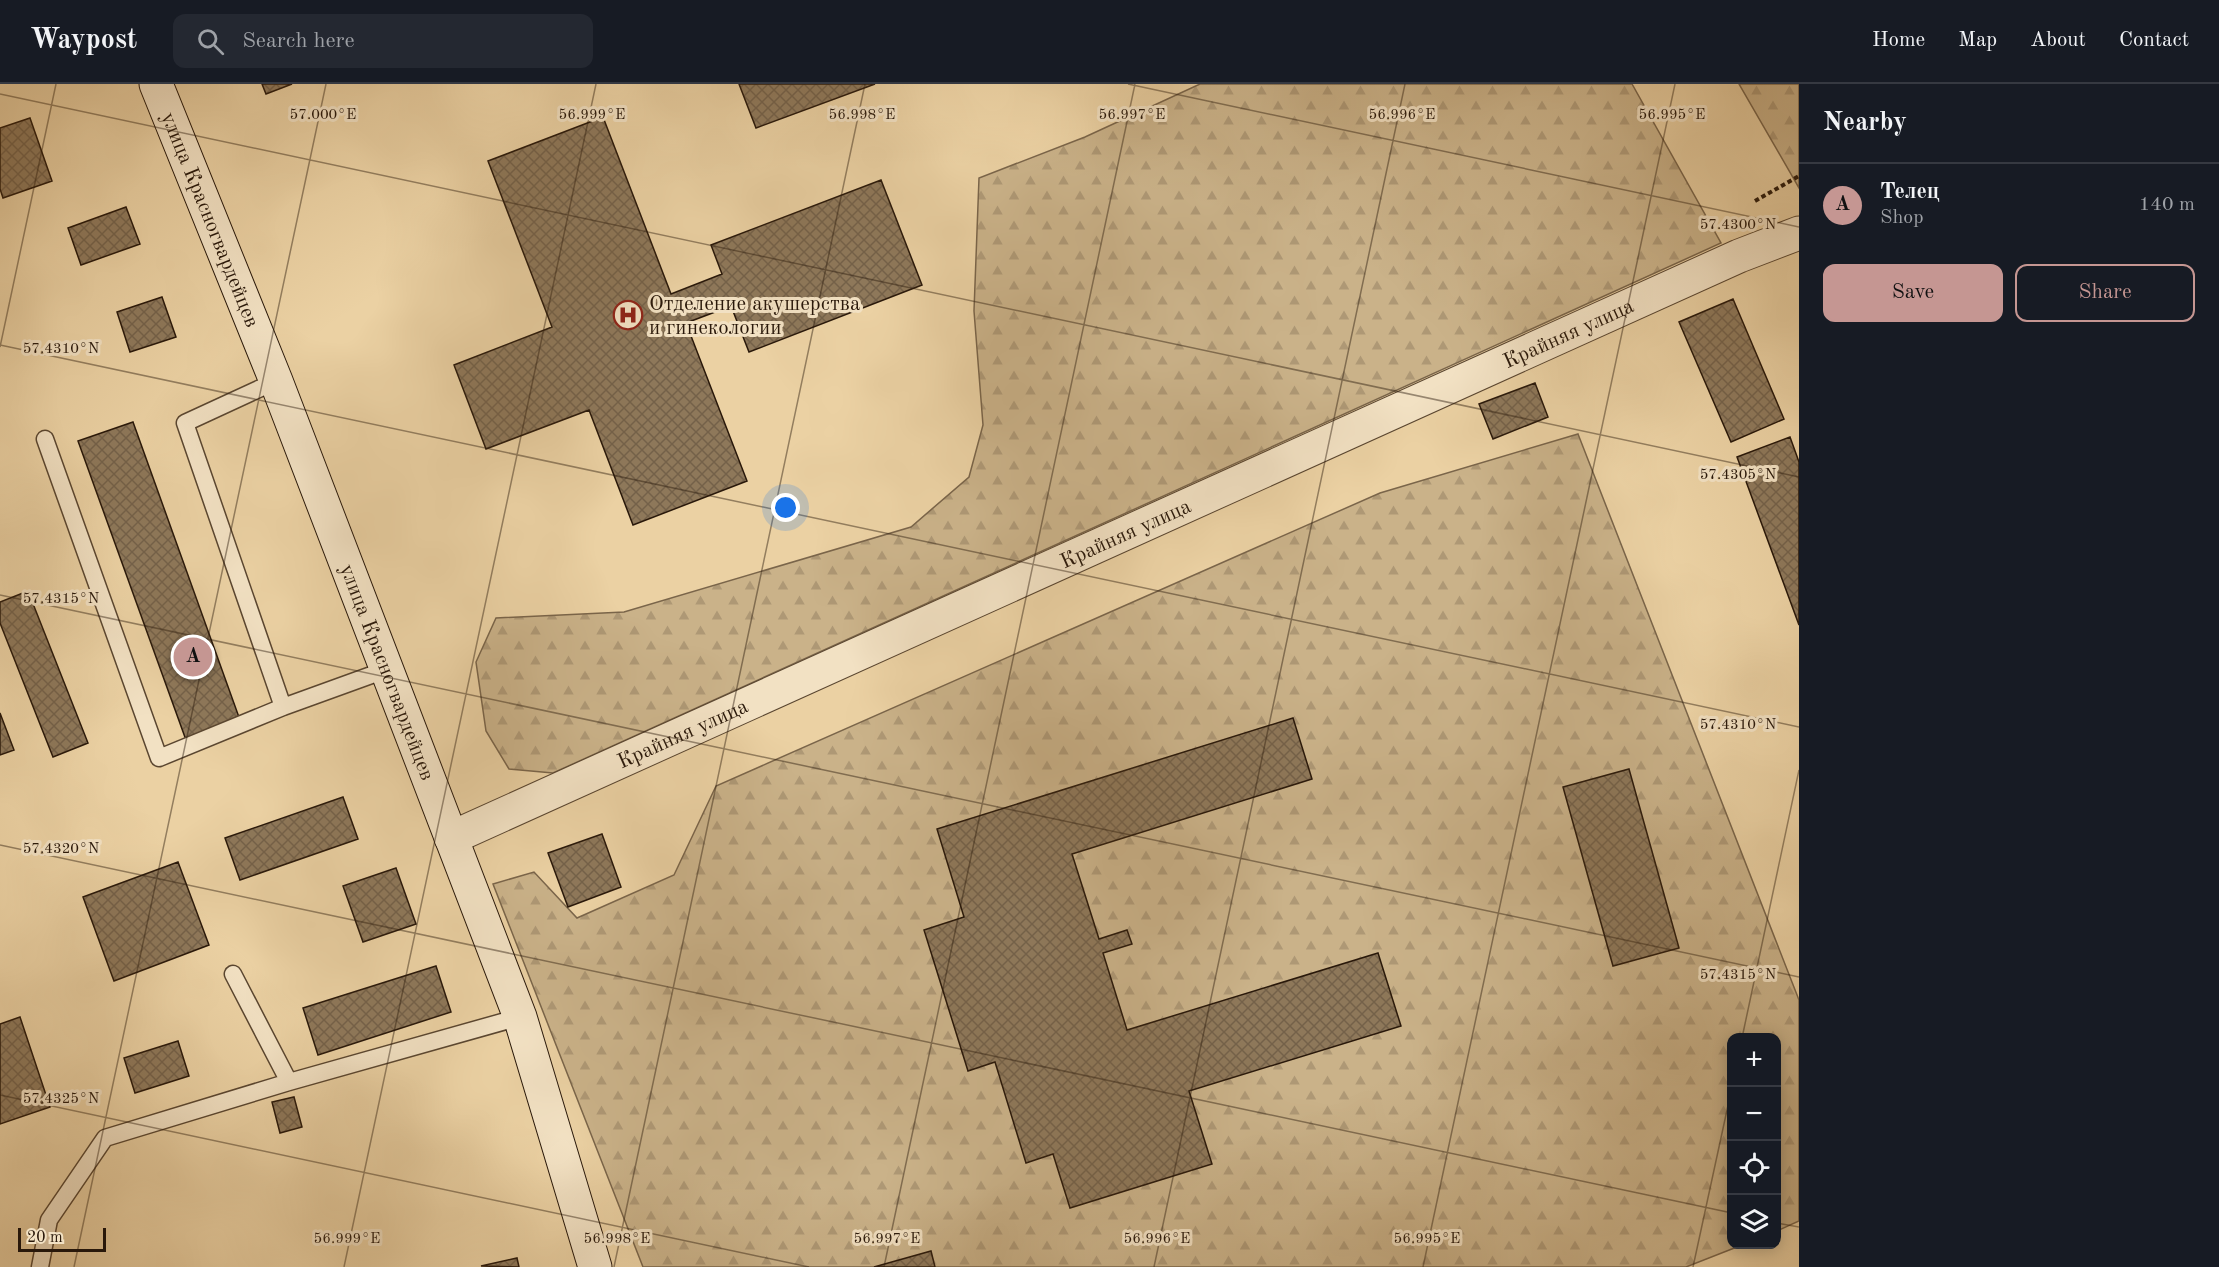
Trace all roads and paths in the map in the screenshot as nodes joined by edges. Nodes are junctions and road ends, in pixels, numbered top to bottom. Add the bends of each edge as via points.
1 (156, 84) edge
2 (1799, 176) edge
3 (1755, 201) dead end
4 (1799, 233) edge
5 (276, 381) junction
6 (45, 439) dead end
7 (388, 669) junction
8 (283, 707) junction
9 (451, 838) junction
10 (233, 974) dead end
11 (520, 1017) junction
12 (289, 1082) junction
13 (40, 1267) edge
14 (595, 1267) edge

1 - 5 street, улица Красногвардейцев
2 - 3 path
4 - 9 street, Крайняя улица via 1739,256
5 - 7 street, улица Красногвардейцев
5 - 8 lane via 185,423
6 - 8 lane via 159,758
7 - 8 lane
7 - 9 street, улица Красногвардейцев
9 - 11 street, улица Красногвардейцев
10 - 12 lane
11 - 12 lane
11 - 14 street, улица Красногвардейцев
12 - 13 lane via 105,1138 49,1220

